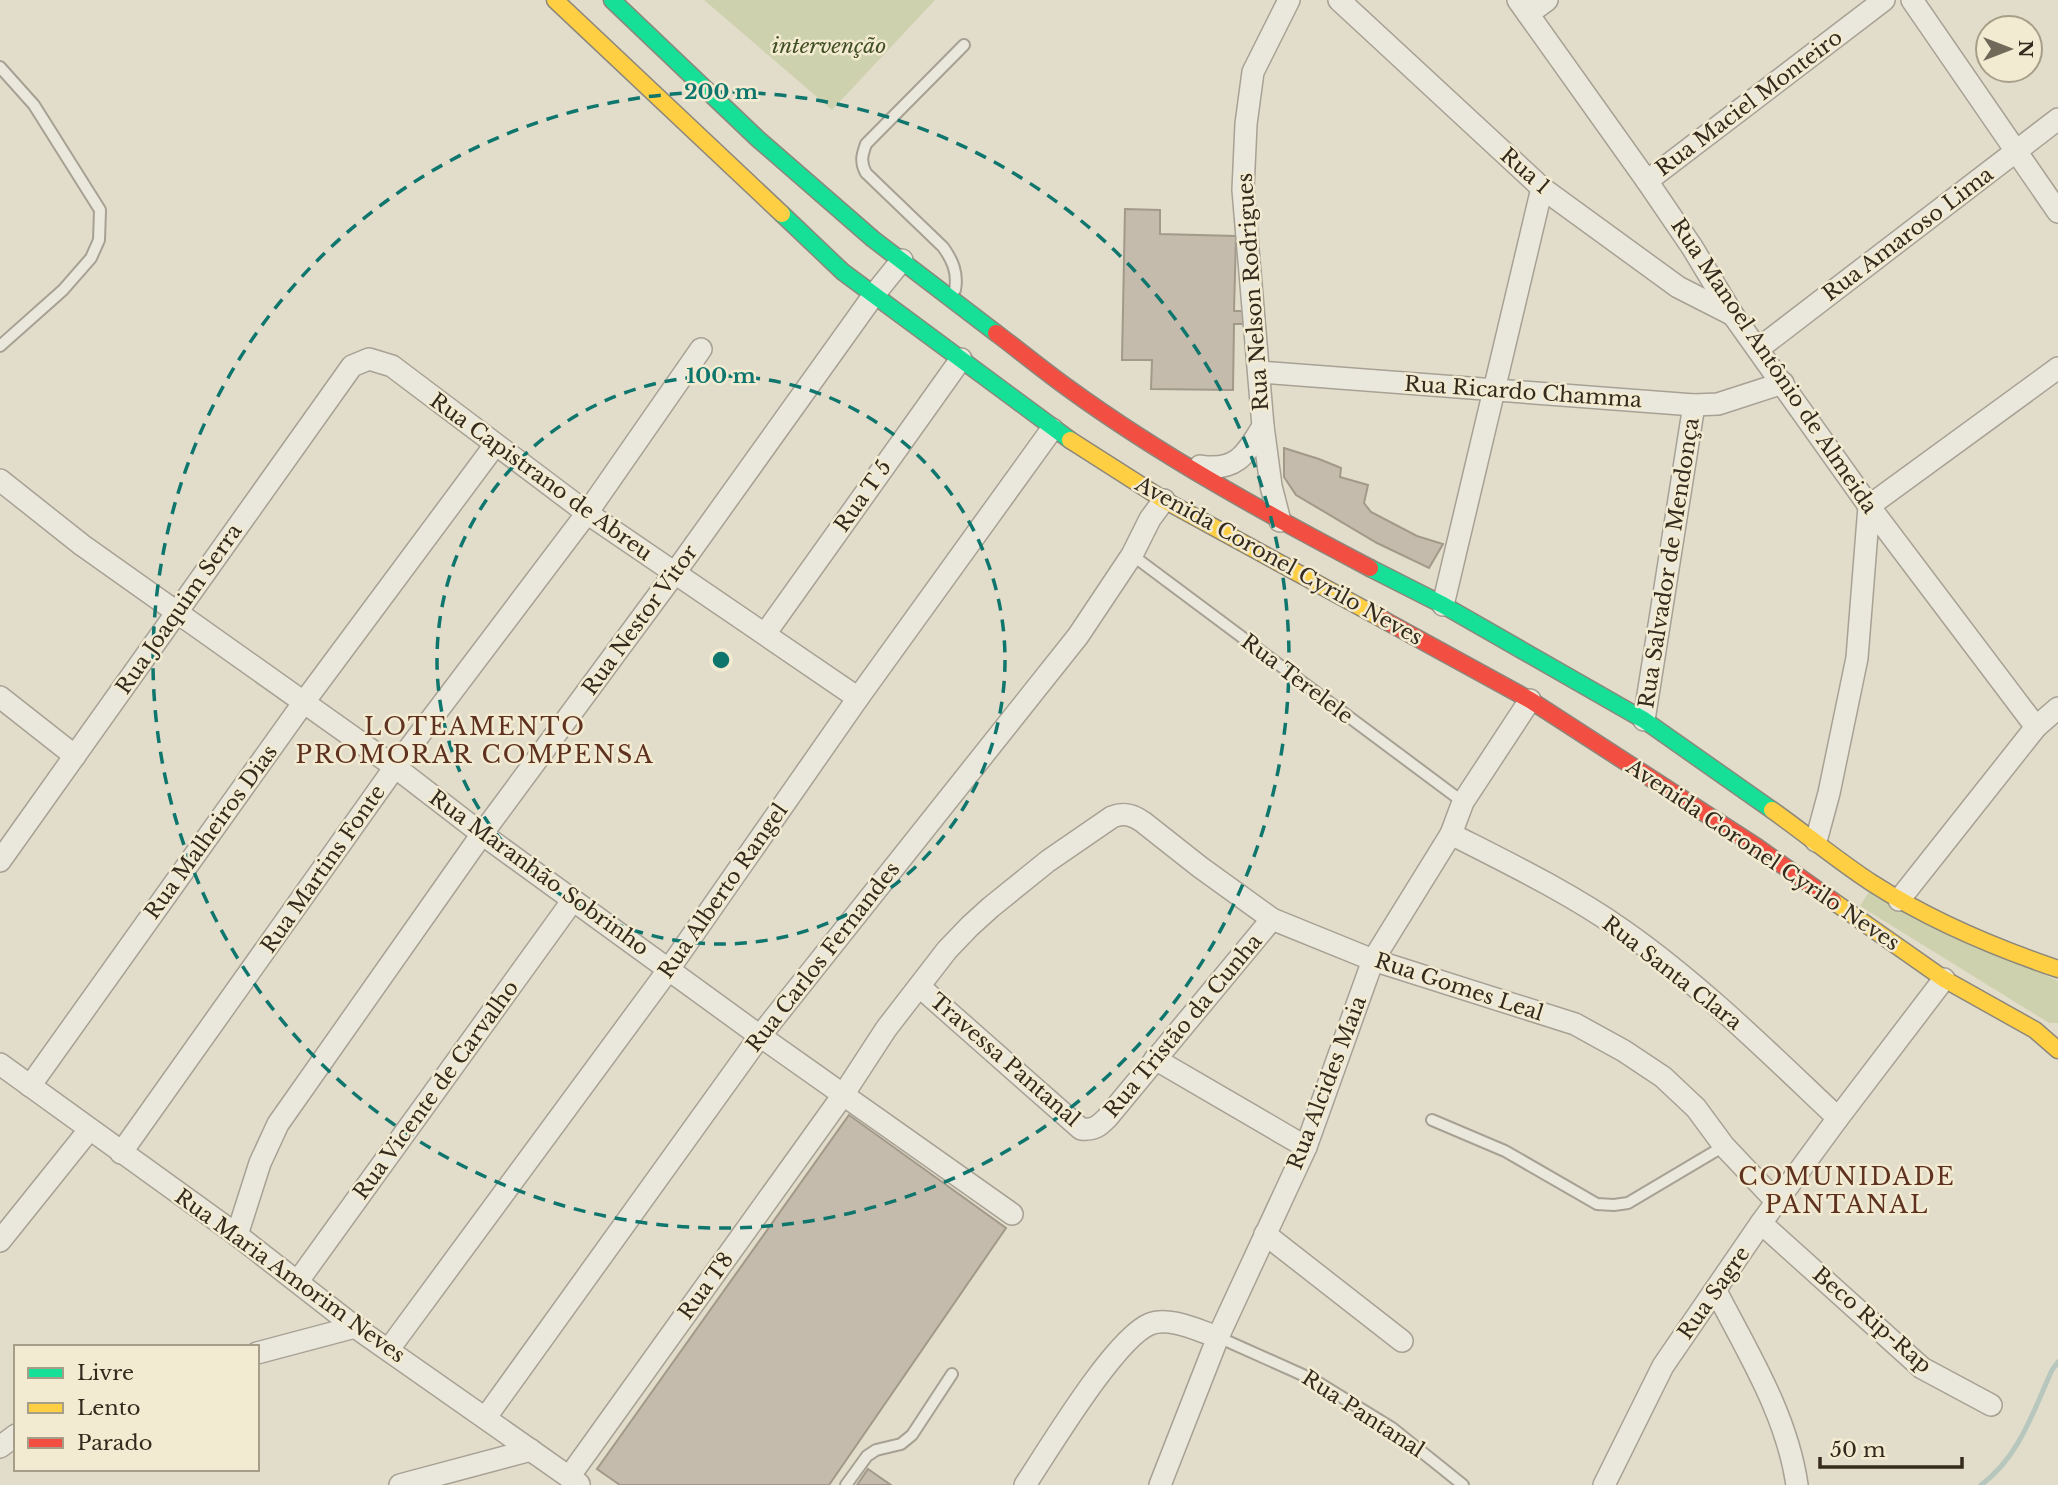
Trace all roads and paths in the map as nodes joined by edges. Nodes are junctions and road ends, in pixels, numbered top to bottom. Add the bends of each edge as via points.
1 (555, 0) edge
2 (612, 0) edge
3 (1289, 0) edge
4 (1339, 0) edge
5 (1547, 0) edge
6 (1884, 0) edge
7 (1912, 0) edge
8 (1523, 7) edge
9 (964, 45) dead end
10 (0, 67) edge
11 (2058, 119) edge
12 (2016, 152) junction
13 (1647, 181) junction
14 (1542, 188) junction
15 (2058, 212) edge
16 (902, 260) junction
17 (873, 296) junction
18 (952, 300) junction
19 (1733, 315) junction
20 (0, 346) edge
21 (701, 349) dead end
22 (1758, 349) junction
23 (961, 359) junction
24 (361, 361) joint
25 (2058, 368) edge
26 (1259, 372) junction
27 (1783, 383) junction
28 (1494, 389) junction
29 (1694, 405) junction
30 (1263, 426) junction
31 (1052, 429) junction
32 (495, 445) junction
33 (1187, 464) junction
34 (0, 480) edge
35 (1164, 500) junction
36 (1869, 506) junction
37 (587, 513) junction
38 (1280, 521) junction
39 (1132, 555) junction
40 (674, 574) junction
41 (1443, 605) junction
42 (177, 611) junction
43 (765, 634) junction
44 (0, 697) edge
45 (858, 698) junction
46 (1530, 701) junction
47 (304, 702) junction
48 (2058, 708) edge
49 (1644, 720) junction
50 (2036, 727) junction
51 (75, 756) junction
52 (395, 767) junction
53 (1463, 802) junction
54 (1112, 817) joint
55 (482, 834) junction
56 (1451, 834) junction
57 (1816, 841) junction
58 (0, 861) edge
59 (573, 900) junction
60 (1899, 900) junction
61 (1272, 919) junction
62 (1373, 960) junction
63 (669, 969) junction
64 (2058, 970) edge
65 (1944, 979) junction
66 (920, 987) junction
67 (2035, 1030) junction
68 (2058, 1030) edge
69 (760, 1036) junction
70 (2058, 1050) edge
71 (1155, 1059) junction
72 (0, 1064) edge
73 (30, 1086) junction
74 (843, 1095) junction
75 (1838, 1118) junction
76 (1432, 1120) dead end
77 (1092, 1129) joint
78 (89, 1130) junction
79 (1724, 1146) junction
80 (1306, 1147) junction
81 (121, 1153) junction
82 (1777, 1202) junction
83 (1012, 1214) dead end
84 (1761, 1223) junction
85 (1265, 1234) junction
86 (237, 1235) junction
87 (0, 1241) edge
88 (298, 1282) junction
89 (1716, 1291) junction
90 (355, 1327) junction
91 (1218, 1337) junction
92 (1402, 1341) dead end
93 (389, 1349) junction
94 (259, 1352) edge
95 (952, 1374) dead end
96 (1991, 1405) dead end
97 (486, 1418) junction
98 (531, 1450) junction
99 (575, 1481) edge
100 (400, 1485) edge
101 (846, 1485) edge
102 (1025, 1485) edge
103 (1160, 1485) edge
104 (1462, 1485) edge
105 (1604, 1485) edge
106 (1797, 1485) edge

1 - 17 highway, Avenida Coronel Cyrilo Neves via 756,192
2 - 16 highway, Avenida Coronel Cyrilo Neves via 758,139
3 - 26 street, Rua Nelson Rodrigues via 1253,72 1246,124 1243,190
4 - 14 street, Rua 1
5 - 8 street
6 - 13 street, Rua Maciel Monteiro
7 - 12 street
8 - 13 street, Rua Manoel Antônio de Almeida
9 - 18 lane via 866,144 861,165 951,258 956,286
10 - 20 lane via 34,105 100,210 99,240 91,258 63,290
11 - 12 street, Rua Amaroso Lima
12 - 15 street
12 - 22 street, Rua Amaroso Lima
13 - 19 street, Rua Manoel Antônio de Almeida
14 - 19 street, Rua 1 via 1678,287
14 - 28 street
16 - 17 street, Rua Nestor Vitor
16 - 18 highway, Avenida Coronel Cyrilo Neves
17 - 23 highway, Avenida Coronel Cyrilo Neves
17 - 40 street, Rua Nestor Vitor
18 - 33 highway, Avenida Coronel Cyrilo Neves via 1069,390
19 - 22 street, Rua Manoel Antônio de Almeida
21 - 37 street, Rua Martins Fonte
22 - 27 street, Rua Manoel Antônio de Almeida
23 - 31 highway, Avenida Coronel Cyrilo Neves
23 - 43 street, Rua T 5
24 - 32 street, Rua Capistrano de Abreu via 392,366
24 - 42 street, Rua Joaquim Serra via 352,366
25 - 36 street
26 - 28 street, Rua Ricardo Chamma
26 - 30 street, Rua Nelson Rodrigues
27 - 29 street, Rua Ricardo Chamma via 1718,404
27 - 36 street, Rua Manoel Antônio de Almeida
28 - 29 street, Rua Ricardo Chamma
28 - 41 street
29 - 49 street, Rua Salvador de Mendonça
30 - 33 street, Rua Nelson Rodrigues via 1245,455 1234,463 1210,468
30 - 38 street, Rua Nelson Rodrigues via 1270,486
31 - 35 highway, Avenida Coronel Cyrilo Neves
31 - 45 street, Rua Alberto Rangel
32 - 37 street, Rua Capistrano de Abreu
32 - 47 street, Rua Malheiros Dias
33 - 38 highway, Avenida Coronel Cyrilo Neves
34 - 42 street, Rua Maranhão Sobrinho
35 - 39 street, Rua Carlos Fernandes
35 - 46 highway, Avenida Coronel Cyrilo Neves
36 - 50 street, Rua Manoel Antônio de Almeida
36 - 57 street via 1857,658
37 - 40 street, Rua Capistrano de Abreu
37 - 52 street, Rua Martins Fonte
38 - 41 highway, Avenida Coronel Cyrilo Neves
39 - 53 lane, Rua Terelele
39 - 69 street, Rua Carlos Fernandes via 1078,636
40 - 43 street, Rua Capistrano de Abreu
40 - 55 street, Rua Nestor Vitor
41 - 49 highway, Avenida Coronel Cyrilo Neves
42 - 47 street, Rua Maranhão Sobrinho
42 - 51 street, Rua Joaquim Serra
43 - 45 street, Rua Capistrano de Abreu
44 - 51 street
45 - 63 street, Rua Alberto Rangel
46 - 53 street, Rua Alcides Maia
46 - 65 highway, Avenida Coronel Cyrilo Neves via 1757,848
47 - 52 street, Rua Maranhão Sobrinho
47 - 73 street, Rua Malheiros Dias
48 - 50 street
49 - 57 highway, Avenida Coronel Cyrilo Neves
50 - 60 street
51 - 58 street, Rua Joaquim Serra
52 - 55 street, Rua Maranhão Sobrinho
52 - 81 street, Rua Martins Fonte
53 - 56 street, Rua Alcides Maia
54 - 61 street, Rua Gomes Leal via 1134,816
54 - 66 street, Rua T8 via 1048,861 970,926
55 - 59 street, Rua Maranhão Sobrinho
55 - 86 street, Rua Nestor Vitor via 278,1124
56 - 62 street, Rua Alcides Maia
56 - 75 street, Rua Santa Clara via 1532,875 1624,931 1726,1012
57 - 60 highway, Avenida Coronel Cyrilo Neves
59 - 63 street, Rua Maranhão Sobrinho
59 - 88 street, Rua Vicente de Carvalho
60 - 64 highway, Avenida Coronel Cyrilo Neves via 1948,927
61 - 62 street, Rua Gomes Leal
61 - 71 street, Rua Tristão da Cunha
62 - 79 street, Rua Gomes Leal via 1575,1024 1663,1077 1696,1108
62 - 80 street, Rua Alcides Maia
63 - 69 street, Rua Maranhão Sobrinho
63 - 93 street, Rua Alberto Rangel
65 - 67 highway, Avenida Coronel Cyrilo Neves
65 - 75 street, Rua Sagre
66 - 74 street, Rua T8
66 - 77 street, Travessa Pantanal via 1081,1129
67 - 68 highway
67 - 70 highway, Avenida Coronel Cyrilo Neves
69 - 74 street, Rua Maranhão Sobrinho
69 - 97 street, Rua Carlos Fernandes
71 - 77 street, Rua Tristão da Cunha via 1099,1127
71 - 80 street
72 - 73 street, Rua Maria Amorim Neves
73 - 78 street, Rua Maria Amorim Neves
74 - 83 street, Rua Maranhão Sobrinho
74 - 99 street, Rua T8
75 - 82 street, Rua Sagre
76 - 79 lane via 1505,1151 1606,1205 1628,1203
78 - 81 street, Rua Maria Amorim Neves
78 - 87 street
79 - 82 street, Rua Gomes Leal
80 - 85 street, Rua Alcides Maia
81 - 86 street, Rua Maria Amorim Neves
82 - 84 street, Rua Sagre
84 - 89 street, Rua Sagre
84 - 96 street, Beco Rip-Rap via 1922,1368
85 - 91 street, Rua Alcides Maia
85 - 92 street
86 - 88 street, Rua Maria Amorim Neves
88 - 90 street, Rua Maria Amorim Neves
89 - 105 street, Rua Sagre via 1663,1366
89 - 106 street via 1776,1409
90 - 93 street, Rua Maria Amorim Neves
90 - 94 street
91 - 102 street via 1169,1322 1152,1323 1132,1335
91 - 103 street, Rua Alcides Maia
91 - 104 lane, Rua Pantanal via 1314,1380 1392,1427
93 - 97 street, Rua Maria Amorim Neves
95 - 101 lane via 912,1435 901,1444 867,1456
97 - 98 street, Rua Maria Amorim Neves
98 - 99 street, Rua Maria Amorim Neves
98 - 100 street

